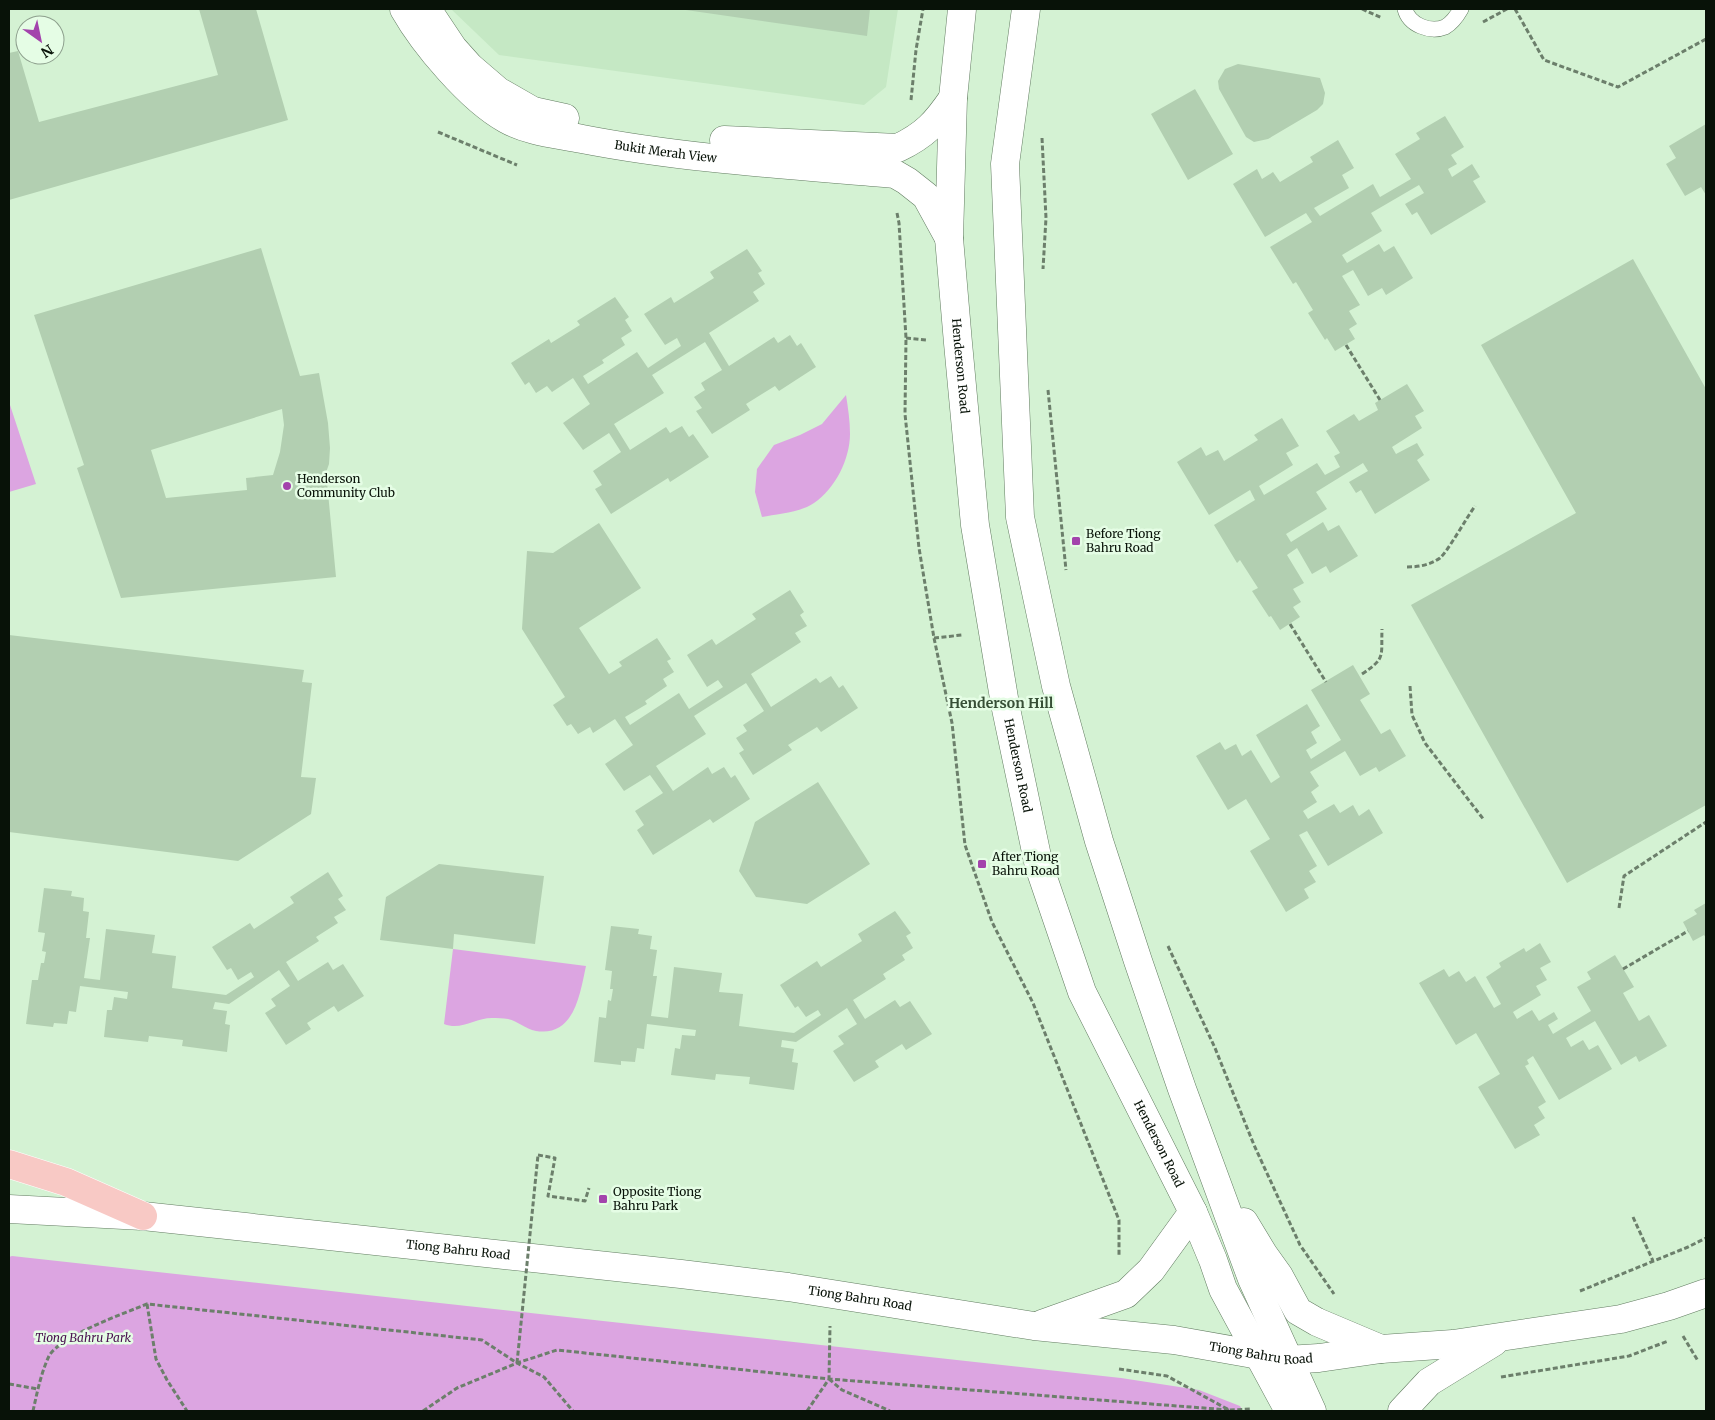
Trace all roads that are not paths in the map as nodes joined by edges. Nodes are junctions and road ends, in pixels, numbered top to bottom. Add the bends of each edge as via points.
1 (404, 9) edge
2 (426, 9) edge
3 (962, 9) edge
4 (1026, 9) edge
5 (1405, 9) edge
6 (1461, 9) edge
7 (953, 98) junction
8 (492, 99) junction
9 (949, 238) junction
10 (1182, 1090) junction
11 (9, 1164) edge
12 (9, 1209) edge
13 (1193, 1212) junction
14 (143, 1216) junction
15 (1706, 1292) edge
16 (1034, 1326) junction
17 (1504, 1336) junction
18 (1381, 1349) junction
19 (1258, 1355) junction
20 (1287, 1360) junction
21 (1289, 1411) edge
22 (1312, 1411) edge
23 (1402, 1411) edge

1 - 8 main road, Bukit Merah View via 446,67
2 - 8 main road, Bukit Merah View
3 - 7 main road, Henderson Road
4 - 10 main road via 1005,164 1020,516 1056,686 1094,823
5 - 6 lane via 1416,24 1430,30 1445,27
7 - 8 main road, Bukit Merah View via 938,121 916,139 898,148 736,141 604,127
7 - 9 main road, Henderson Road
8 - 9 main road, Bukit Merah View via 505,119 525,128 601,143 671,153 895,174 926,196
9 - 13 main road, Henderson Road via 975,525 1005,704 1039,866 1082,992
10 - 18 main road via 1243,1222 1298,1311
10 - 20 main road via 1252,1279
11 - 14 main road via 66,1182
12 - 14 main road, Tiong Bahru Road
13 - 16 main road via 1151,1270 1126,1294
13 - 19 main road, Henderson Road via 1223,1290
14 - 16 main road, Tiong Bahru Road via 788,1287
15 - 17 main road, Tiong Bahru Road via 1621,1319
16 - 19 main road, Tiong Bahru Road via 1174,1340
17 - 18 main road, Tiong Bahru Road via 1453,1344
17 - 23 main road via 1429,1382
18 - 20 main road, Tiong Bahru Road
19 - 20 main road, Tiong Bahru Road
19 - 21 main road, Henderson Road
20 - 22 main road

